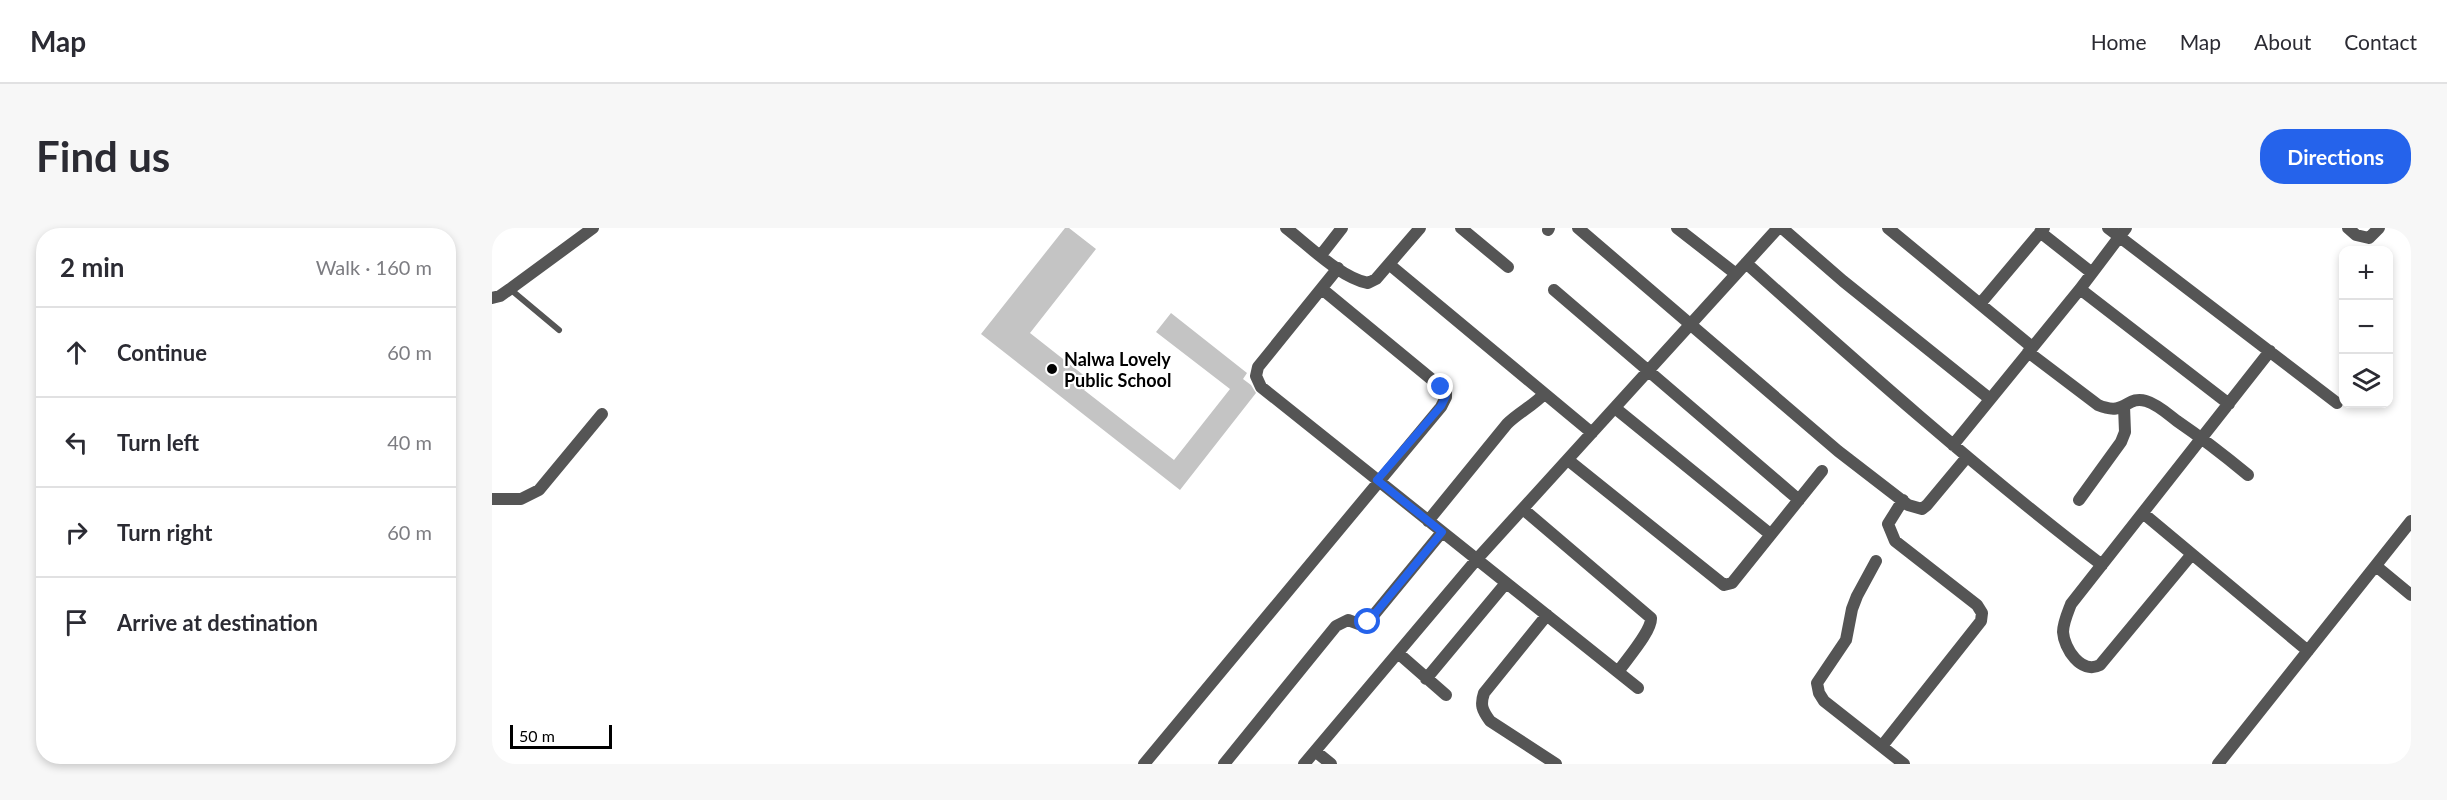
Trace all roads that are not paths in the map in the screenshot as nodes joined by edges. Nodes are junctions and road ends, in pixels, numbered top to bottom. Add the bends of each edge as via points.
1 (593, 228) edge
2 (1286, 228) edge
3 (1342, 228) edge
4 (1420, 228) edge
5 (1461, 228) edge
6 (1578, 228) edge
7 (1677, 228) edge
8 (1780, 228) edge
9 (1888, 228) edge
10 (2348, 228) edge
11 (2379, 228) edge
12 (2042, 230) edge
13 (2118, 231) edge
14 (1321, 255) junction
15 (1746, 263) junction
16 (1390, 265) junction
17 (1508, 267) dead end
18 (1338, 268) junction
19 (2092, 273) junction
20 (1736, 274) junction
21 (510, 289) junction
22 (1322, 289) junction
23 (2080, 289) junction
24 (1554, 290) dead end
25 (492, 298) edge
26 (1980, 304) junction
27 (1690, 325) junction
28 (559, 330) dead end
29 (2030, 350) junction
30 (2270, 351) junction
31 (1649, 372) junction
32 (1544, 394) junction
33 (1990, 399) junction
34 (2337, 403) dead end
35 (2229, 404) junction
36 (2124, 406) junction
37 (1615, 408) junction
38 (602, 414) dead end
39 (1592, 433) junction
40 (2202, 438) junction
41 (1953, 445) junction
42 (1967, 457) junction
43 (1568, 460) junction
44 (1822, 471) dead end
45 (2248, 475) dead end
46 (1377, 480) junction
47 (492, 498) edge
48 (1799, 500) junction
49 (1903, 500) junction
50 (2079, 500) dead end
51 (1523, 509) junction
52 (2144, 514) junction
53 (1428, 521) junction
54 (2411, 521) edge
55 (1442, 532) junction
56 (1770, 534) junction
57 (2192, 554) junction
58 (1477, 559) junction
59 (1876, 561) dead end
60 (2102, 566) junction
61 (2376, 566) junction
62 (1506, 583) junction
63 (2411, 595) edge
64 (1547, 615) junction
65 (2308, 651) junction
66 (1398, 653) junction
67 (1618, 672) junction
68 (1426, 679) junction
69 (1638, 688) dead end
70 (1446, 695) dead end
71 (1882, 746) junction
72 (1316, 751) junction
73 (1144, 764) edge
74 (1224, 764) edge
75 (1304, 764) edge
76 (1331, 764) edge
77 (1556, 764) edge
78 (1904, 764) edge
79 (2218, 764) edge

1 - 21 street
2 - 14 street
3 - 14 street
4 - 16 street
5 - 17 street
6 - 27 street
7 - 20 street
8 - 15 street
8 - 33 street
9 - 26 street
10 - 11 street via 2363,238 2369,238
12 - 19 street
12 - 26 street
13 - 19 street
13 - 30 street
14 - 18 street
15 - 20 street
15 - 41 street
16 - 18 street via 1368,283
16 - 32 street
18 - 22 street
19 - 23 street
20 - 27 street
21 - 25 street
21 - 28 lane
22 - 46 street via 1258,367 1256,376 1261,387
22 - 46 street via 1446,392 1441,406
23 - 29 street
23 - 35 street
24 - 31 street
26 - 29 street
27 - 31 street
27 - 49 street via 1838,451
29 - 33 street
29 - 36 street via 2098,405 2110,410
30 - 34 street
30 - 35 street
31 - 37 street
31 - 48 street
32 - 39 street
32 - 53 street via 1507,424
33 - 41 street
35 - 40 street
36 - 40 street via 2134,400 2149,402
36 - 50 street via 2126,423 2121,442
37 - 39 street
37 - 56 street
38 - 47 street via 539,490 521,499
39 - 43 street
40 - 45 street
40 - 52 street
41 - 42 street
42 - 49 street via 1927,506 1916,508
42 - 60 street
43 - 51 street
43 - 56 street via 1724,585 1732,583
44 - 48 street
46 - 53 street
46 - 73 street
48 - 56 street
49 - 71 street via 1888,524 1890,534 1982,613 1981,621
51 - 58 street
51 - 67 street via 1651,618 1645,634
52 - 57 street
52 - 60 street
53 - 55 street
54 - 61 street
55 - 58 street
55 - 74 street via 1368,622 1348,620 1336,626
57 - 60 street via 2100,664 2085,666 2068,649 2063,631 2071,604
57 - 65 street
58 - 62 street
58 - 66 street
59 - 71 street via 1857,596 1846,640 1817,683 1824,701
61 - 63 street
61 - 65 street
62 - 64 street
62 - 68 street
64 - 67 street
64 - 77 street via 1484,693 1481,703 1490,721
65 - 79 street
66 - 68 street
66 - 72 street
67 - 69 street
68 - 70 street
71 - 78 street
72 - 75 street
72 - 76 street

